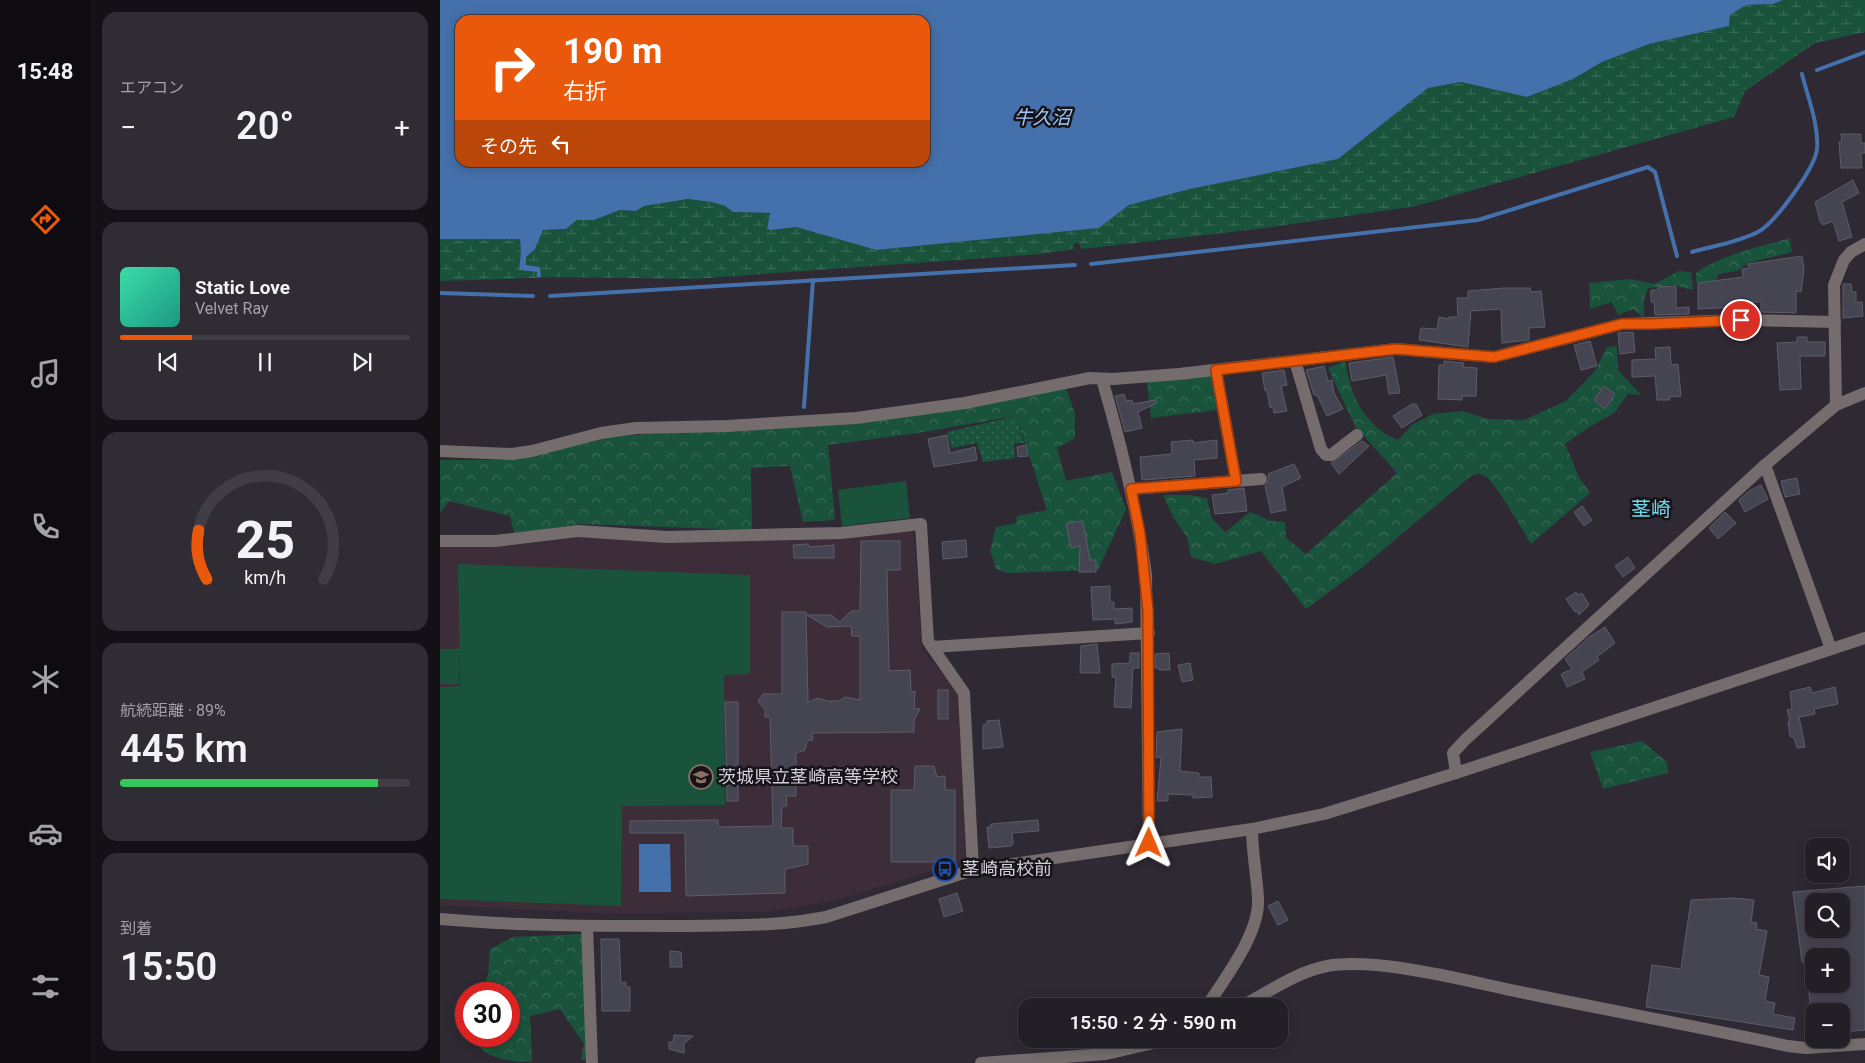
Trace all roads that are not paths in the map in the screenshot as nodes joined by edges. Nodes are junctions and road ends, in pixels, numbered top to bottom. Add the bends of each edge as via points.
1 (1865, 244) edge
2 (1835, 322) junction
3 (1294, 360) junction
4 (1216, 370) junction
5 (1102, 379) junction
6 (1865, 393) edge
7 (1836, 405) junction
8 (1357, 435) dead end
9 (440, 450) edge
10 (1765, 465) junction
11 (1261, 479) dead end
12 (1236, 481) junction
13 (1131, 489) junction
14 (440, 541) edge
15 (1149, 633) junction
16 (1865, 638) edge
17 (932, 648) junction
18 (1831, 649) junction
19 (1456, 773) junction
20 (1252, 829) junction
21 (1149, 843) junction
22 (973, 870) junction
23 (440, 919) edge
24 (588, 926) junction
25 (1212, 998) edge
26 (1257, 998) edge
27 (1865, 1044) edge
28 (1132, 1048) edge
29 (592, 1063) edge
30 (981, 1063) edge

1 - 2 street via 1844,260 1834,285
2 - 3 street via 1741,320 1622,324 1494,357 1396,349
2 - 7 street
3 - 4 street
3 - 8 street via 1326,455 1331,455
4 - 5 street
4 - 12 street
5 - 9 street via 1090,378 965,402 856,418 636,428 512,454
5 - 13 street
6 - 7 street
7 - 10 street
10 - 18 street
10 - 19 street via 1465,740 1453,753
11 - 12 street
12 - 13 street
13 - 15 street via 1146,576
14 - 17 street via 496,541 578,531 667,537 841,532 921,524 924,598 928,641
15 - 17 street
15 - 21 street
16 - 18 street
17 - 22 street via 964,693
18 - 19 street
19 - 20 street via 1324,814
20 - 21 street
20 - 25 street via 1258,900 1256,919 1249,938
21 - 22 street
22 - 24 street via 801,922
23 - 24 street
24 - 29 street
26 - 27 street via 1306,971 1344,964 1365,965 1431,974 1788,1046
28 - 30 street via 1106,1054

